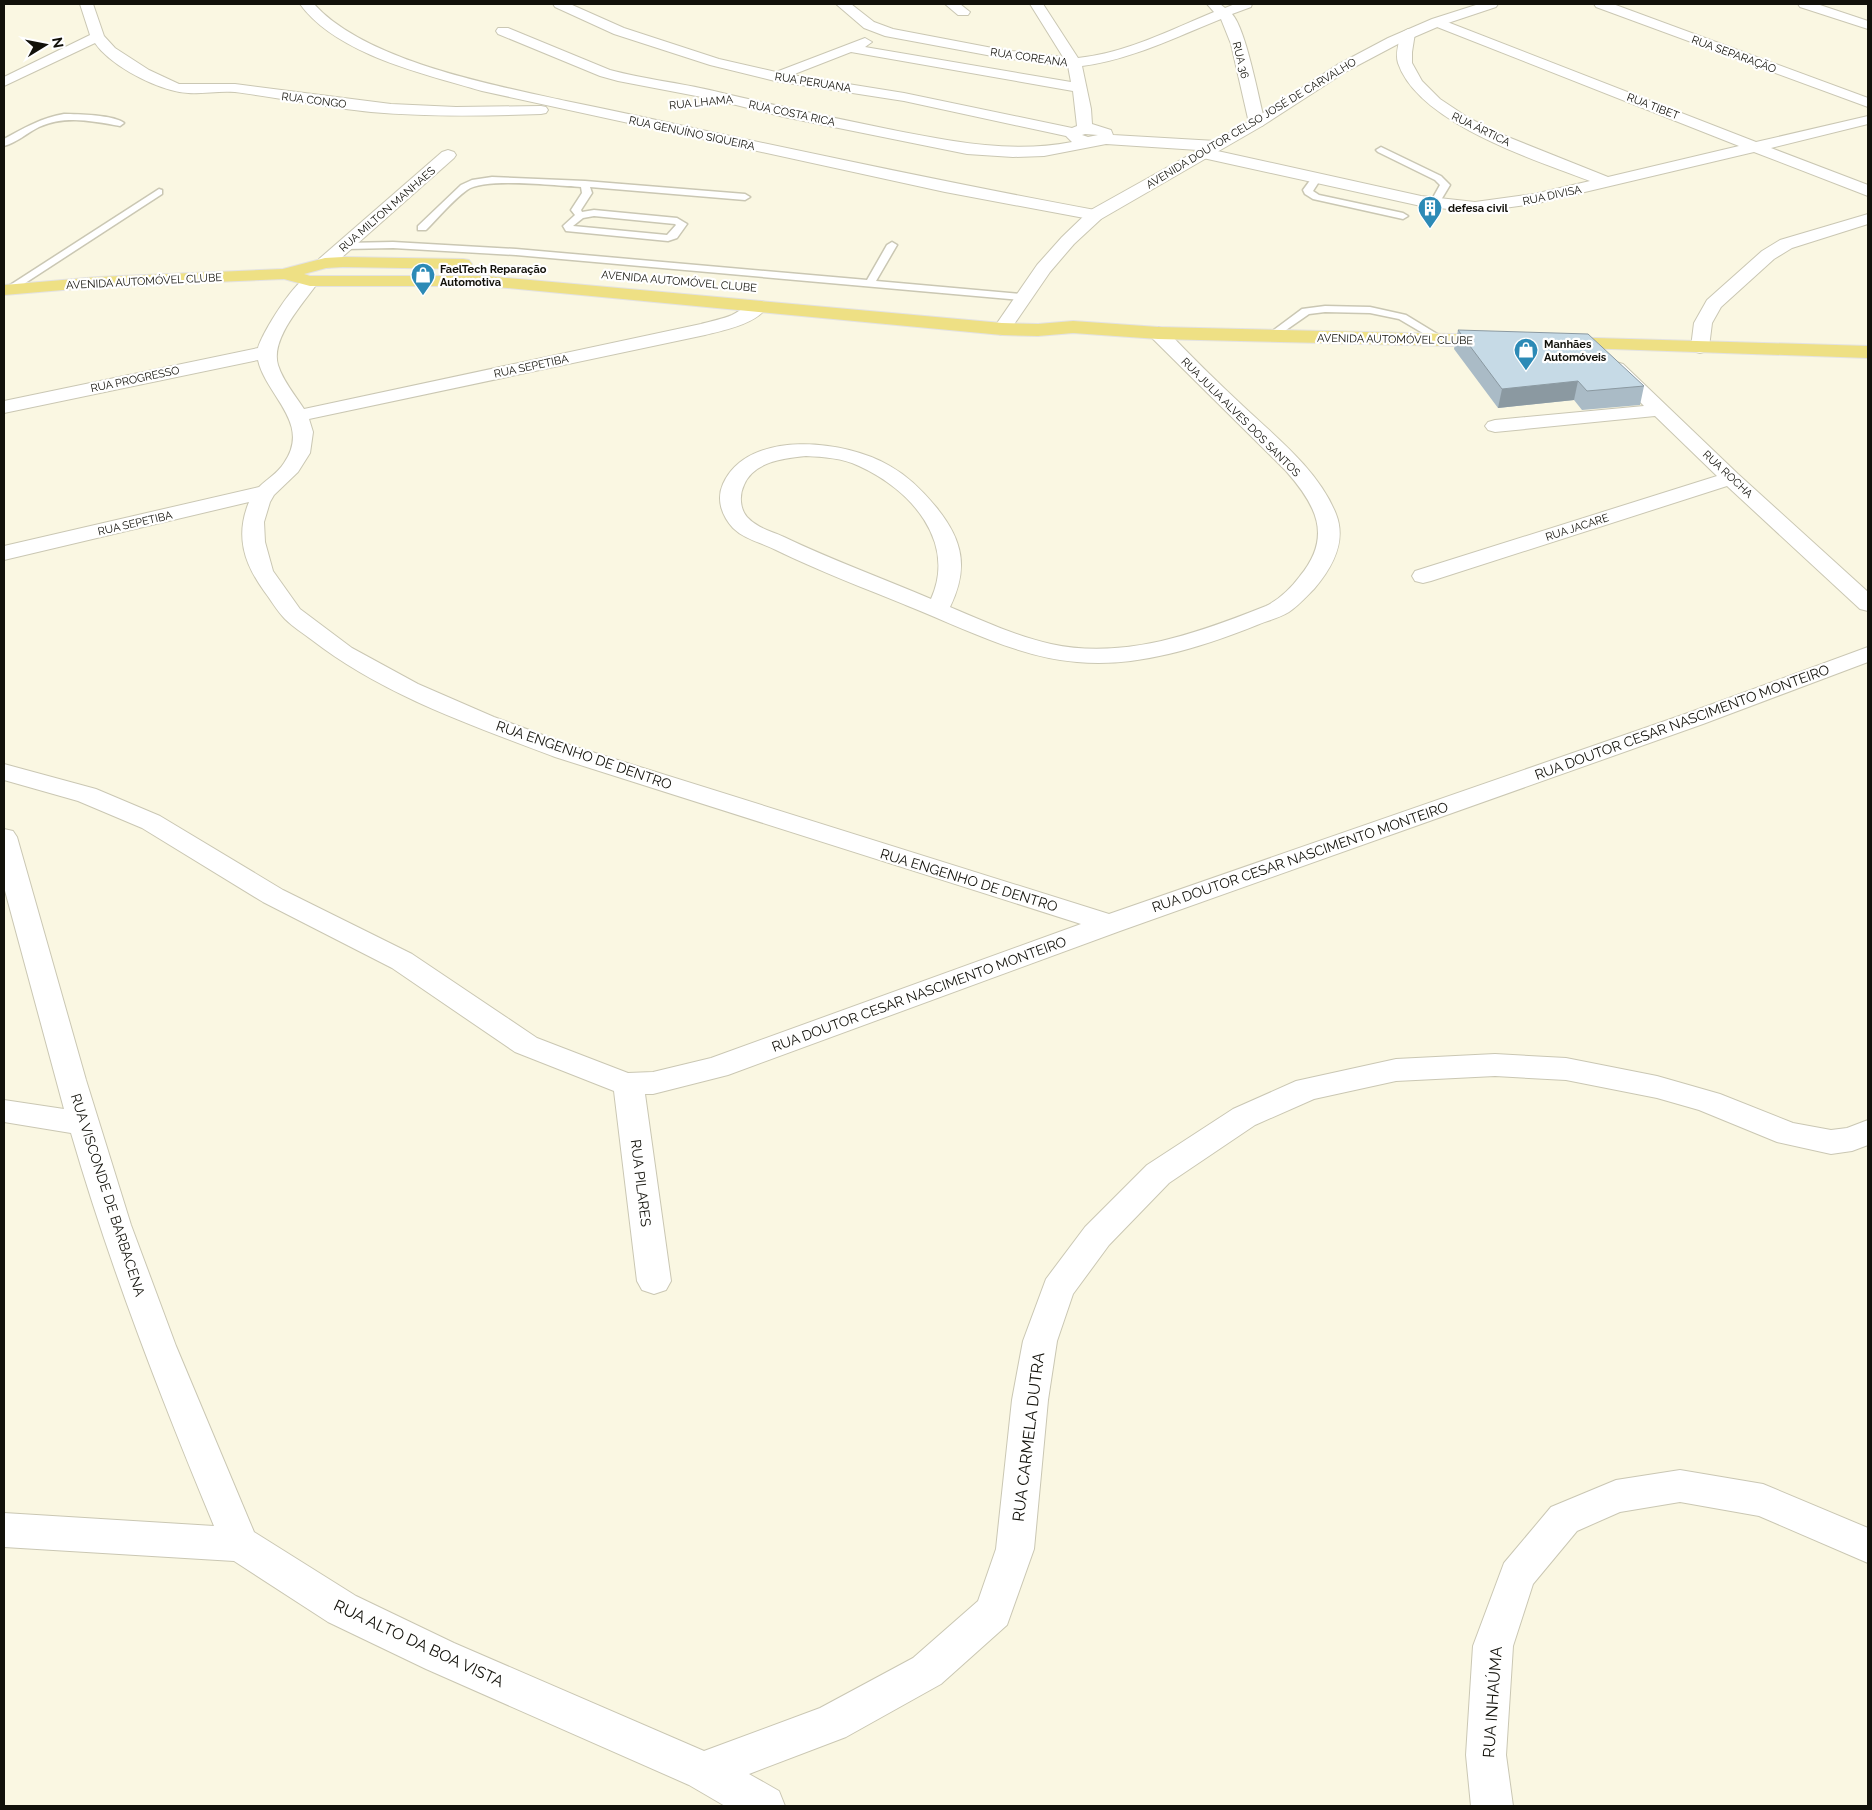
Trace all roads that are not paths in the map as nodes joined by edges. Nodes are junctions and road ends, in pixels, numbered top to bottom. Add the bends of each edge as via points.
1 (87, 4) edge
2 (307, 4) edge
3 (560, 4) edge
4 (842, 4) edge
5 (1037, 4) edge
6 (1246, 4) edge
7 (1491, 4) edge
8 (1601, 4) edge
9 (1805, 4) edge
10 (1218, 8) edge
11 (1437, 22) junction
12 (1868, 25) edge
13 (503, 30) dead end
14 (890, 33) junction
15 (1408, 33) junction
16 (97, 38) junction
17 (849, 48) junction
18 (1074, 62) junction
19 (775, 77) junction
20 (4, 82) edge
21 (830, 86) junction
22 (1079, 88) junction
23 (726, 99) junction
24 (1868, 103) edge
25 (680, 104) dead end
26 (647, 107) dead end
27 (582, 108) junction
28 (602, 114) junction
29 (1868, 120) edge
30 (120, 123) dead end
31 (1257, 123) junction
32 (1083, 135) junction
33 (4, 143) edge
34 (1755, 146) junction
35 (1210, 149) junction
36 (1380, 150) dead end
37 (448, 155) dead end
38 (1549, 159) junction
39 (1317, 177) junction
40 (1607, 182) junction
41 (585, 184) junction
42 (1868, 191) edge
43 (159, 192) dead end
44 (1560, 193) junction
45 (745, 197) dead end
46 (1435, 203) junction
47 (580, 215) junction
48 (1095, 215) junction
49 (1403, 216) dead end
50 (1868, 219) edge
51 (422, 228) dead end
52 (624, 235) junction
53 (892, 245) dead end
54 (345, 246) junction
55 (611, 253) junction
56 (325, 263) junction
57 (588, 273) junction
58 (284, 274) junction
59 (310, 281) junction
60 (870, 284) junction
61 (574, 288) junction
62 (7, 290) edge
63 (798, 292) junction
64 (1022, 297) junction
65 (759, 306) junction
66 (1012, 313) junction
67 (1073, 327) junction
68 (1002, 329) junction
69 (1158, 333) junction
70 (1272, 336) junction
71 (1442, 340) junction
72 (1510, 342) edge
73 (1540, 342) edge
74 (1589, 344) junction
75 (1700, 347) junction
76 (267, 352) junction
77 (1868, 352) edge
78 (4, 407) edge
79 (1661, 410) junction
80 (298, 416) junction
81 (1495, 426) dead end
82 (1732, 478) junction
83 (266, 492) junction
84 (4, 553) edge
85 (1423, 576) dead end
86 (1868, 604) edge
87 (938, 609) junction
88 (1868, 654) edge
89 (4, 772) edge
90 (4, 837) edge
91 (1110, 924) junction
92 (628, 1084) junction
93 (4, 1112) edge
94 (82, 1122) junction
95 (1868, 1132) edge
96 (654, 1281) dead end
97 (4, 1530) edge
98 (240, 1544) junction
99 (1868, 1546) edge
100 (704, 1771) junction
101 (764, 1806) edge
102 (1492, 1806) edge

1 - 16 street
2 - 27 street, RUA GENUÍNO SIQUEIRA via 326,26 342,35 434,73
3 - 19 street, RUA PERUANA via 657,45
4 - 14 street, RUA COREANA via 869,25
5 - 18 street
6 - 10 street, RUA COREANA
7 - 11 street, AVENIDA DOUTOR CELSO JOSÉ DE CARVALHO
8 - 24 street, RUA SEPARAÇÃO
9 - 12 street
10 - 18 street, RUA COREANA via 1124,53 1100,60
10 - 31 street, RUA 36 via 1229,19 1238,44
11 - 15 street, AVENIDA DOUTOR CELSO JOSÉ DE CARVALHO
11 - 34 street, RUA TIBET
13 - 23 street, RUA COSTA RICA via 605,73
14 - 17 street
14 - 18 street, RUA COREANA via 1003,54
15 - 31 street, AVENIDA DOUTOR CELSO JOSÉ DE CARVALHO via 1342,68
15 - 38 street, RUA ÁRTICA via 1405,64 1412,80 1436,106 1471,126
16 - 20 street
16 - 27 street, RUA CONGO via 105,48 133,66 183,89 235,88 326,102 459,112
17 - 19 street
17 - 22 street
18 - 22 street
19 - 21 street, RUA PERUANA
21 - 23 street, RUA LHAMA
21 - 32 street, RUA PERUANA
22 - 32 street via 1084,109
23 - 25 street, RUA LHAMA
23 - 32 street, RUA COSTA RICA via 976,150 1028,151 1068,147
26 - 28 street
27 - 28 street, RUA GENUÍNO SIQUEIRA
28 - 48 street, RUA GENUÍNO SIQUEIRA via 945,187
29 - 34 street, RUA DIVISA
30 - 33 lane via 62,117 45,121
31 - 35 street, AVENIDA DOUTOR CELSO JOSÉ DE CARVALHO
32 - 35 street, RUA COSTA RICA
34 - 40 street, RUA DIVISA
34 - 42 street, RUA TIBET
35 - 39 street, RUA DIVISA
35 - 48 street, AVENIDA DOUTOR CELSO JOSÉ DE CARVALHO
36 - 46 lane via 1438,178 1445,185
37 - 54 street, RUA MILTON MANHAES
38 - 40 street, RUA ÁRTICA
38 - 44 street
39 - 46 street, RUA DIVISA
39 - 49 lane via 1308,190 1316,197
40 - 44 street, RUA DIVISA
41 - 45 lane
41 - 47 lane via 587,193 576,210
41 - 51 lane via 476,182 464,187
43 - 62 lane
44 - 46 street, RUA DIVISA via 1507,204
47 - 52 lane via 568,226 570,229
47 - 52 lane via 594,213 676,220 682,224 668,238
48 - 64 street, AVENIDA DOUTOR CELSO JOSÉ DE CARVALHO via 1072,234
50 - 75 street via 1786,244 1768,254 1713,304 1703,322
52 - 55 lane
53 - 60 lane
54 - 55 lane
54 - 56 street, RUA MILTON MANHAES
55 - 60 lane
56 - 57 main road, AVENIDA AUTOMÓVEL CLUBE via 434,262
56 - 58 main road, AVENIDA AUTOMÓVEL CLUBE
57 - 61 main road
57 - 63 main road, AVENIDA AUTOMÓVEL CLUBE
58 - 59 main road, AVENIDA AUTOMÓVEL CLUBE
58 - 62 main road, AVENIDA AUTOMÓVEL CLUBE via 98,282
59 - 61 main road, AVENIDA AUTOMÓVEL CLUBE via 486,281
59 - 76 street
60 - 64 lane
61 - 65 main road, AVENIDA AUTOMÓVEL CLUBE
63 - 65 main road
63 - 66 main road, AVENIDA AUTOMÓVEL CLUBE
64 - 66 street, AVENIDA DOUTOR CELSO JOSÉ DE CARVALHO
65 - 68 main road, AVENIDA AUTOMÓVEL CLUBE
65 - 80 street, RUA SEPETIBA via 738,319 705,329
66 - 67 main road, AVENIDA AUTOMÓVEL CLUBE
66 - 68 street, AVENIDA DOUTOR CELSO JOSÉ DE CARVALHO
67 - 68 main road, AVENIDA AUTOMÓVEL CLUBE
67 - 69 main road, AVENIDA AUTOMÓVEL CLUBE
69 - 70 main road, AVENIDA AUTOMÓVEL CLUBE
69 - 87 street, RUA JULIA ALVES DOS SANTOS via 1312,488 1326,514 1330,540 1316,572 1283,606 1228,629 1123,654 1079,656 1033,648 985,632
70 - 71 main road, AVENIDA AUTOMÓVEL CLUBE
70 - 71 lane via 1306,311 1370,310 1402,317
71 - 72 main road, AVENIDA AUTOMÓVEL CLUBE
73 - 74 main road
74 - 75 main road
74 - 79 street, RUA ROCHA
75 - 77 main road
76 - 78 street, RUA PROGRESSO
76 - 80 street via 270,366
79 - 81 street
79 - 82 street, RUA ROCHA
80 - 83 street, RUA ENGENHO DE DENTRO via 304,428 297,458 287,474
82 - 85 street, RUA JACARE
82 - 86 street, RUA ROCHA
83 - 84 street, RUA SEPETIBA
83 - 91 street, RUA ENGENHO DE DENTRO via 253,526 254,546 274,595 294,617 321,638 402,685 500,727 587,758
87 - 87 street, RUA JULIA ALVES DOS SANTOS via 806,556 745,526 731,509 729,491 739,475 753,463 803,449 835,450 889,473 920,500 944,533 950,581
88 - 91 street, RUA DOUTOR CESAR NASCIMENTO MONTEIRO via 1694,719
89 - 92 street, RUA DOUTOR CESAR NASCIMENTO MONTEIRO via 87,795 151,822 273,896 402,961 526,1045
90 - 94 street, RUA VISCONDE DE BARBACENA
91 - 92 street, RUA DOUTOR CESAR NASCIMENTO MONTEIRO via 717,1067 653,1083
92 - 96 street, RUA PILARES
93 - 94 street
94 - 98 street, RUA VISCONDE DE BARBACENA via 168,1371
95 - 100 street, RUA CARMELA DUTRA via 1852,1139 1831,1142 1788,1134 1709,1102 1657,1087 1566,1068 1495,1065 1396,1070 1307,1089 1244,1117 1158,1174 1097,1236 1058,1289 1040,1342 1030,1400 1015,1549 993,1612 927,1671 832,1723
97 - 98 street, RUA ALTO DA BOA VISTA
98 - 100 street, RUA ALTO DA BOA VISTA via 342,1609 440,1656
99 - 102 street, RUA INHAÚMA via 1763,1500 1680,1486 1616,1496 1564,1519 1517,1575 1493,1646 1486,1755
100 - 101 street, RUA ALTO DA BOA VISTA

